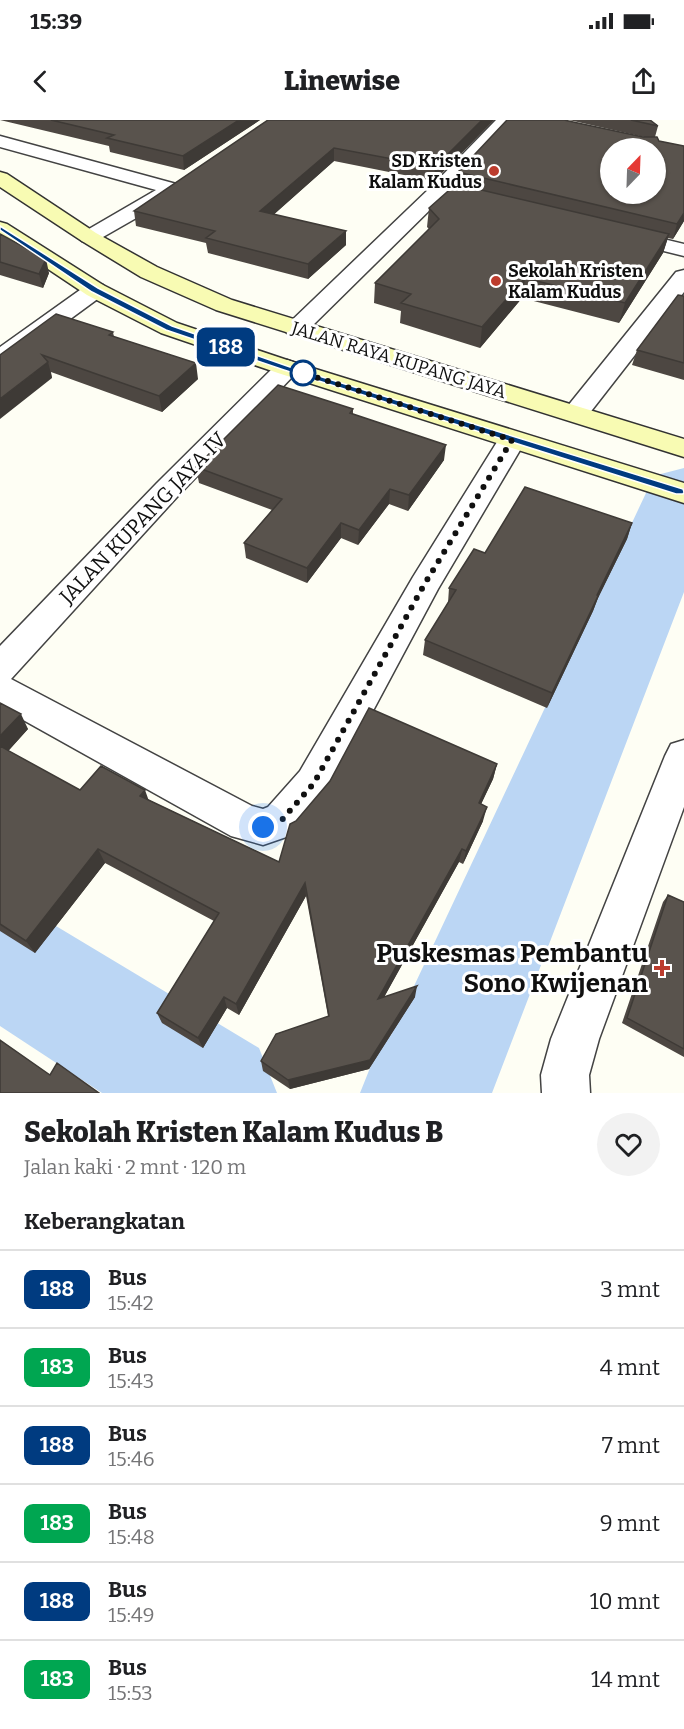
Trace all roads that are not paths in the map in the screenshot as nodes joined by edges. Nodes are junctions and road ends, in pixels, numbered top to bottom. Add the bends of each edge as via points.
1 (506, 120) edge
2 (3, 134) edge
3 (0, 178) edge
4 (189, 178) edge
5 (173, 189) junction
6 (438, 190) junction
7 (463, 197) edge
8 (0, 228) edge
9 (603, 230) edge
10 (89, 237) junction
11 (684, 250) edge
12 (684, 278) edge
13 (95, 290) junction
14 (296, 329) junction
15 (0, 359) edge
16 (287, 368) junction
17 (576, 413) junction
18 (512, 440) junction
19 (684, 448) edge
20 (682, 492) edge
21 (0, 669) edge
22 (0, 690) edge
23 (684, 756) edge
24 (566, 1093) edge

1 - 6 street
2 - 5 street
3 - 10 main road, JALAN RAYA KUPANG JAYA
4 - 5 street
5 - 10 street
6 - 7 street
6 - 14 street
8 - 13 main road, JALAN RAYA KUPANG JAYA
9 - 11 street
10 - 14 main road, JALAN RAYA KUPANG JAYA via 149,272 224,305
12 - 17 street
13 - 15 street
13 - 16 main road, JALAN RAYA KUPANG JAYA via 169,328
14 - 17 main road, JALAN RAYA KUPANG JAYA
16 - 18 main road, JALAN RAYA KUPANG JAYA
16 - 21 street, JALAN KUPANG JAYA IV
17 - 19 main road, JALAN RAYA KUPANG JAYA
18 - 20 main road, JALAN RAYA KUPANG JAYA
18 - 22 street via 424,585 314,783 281,821 263,827 246,823
23 - 24 street via 575,1039 565,1075

